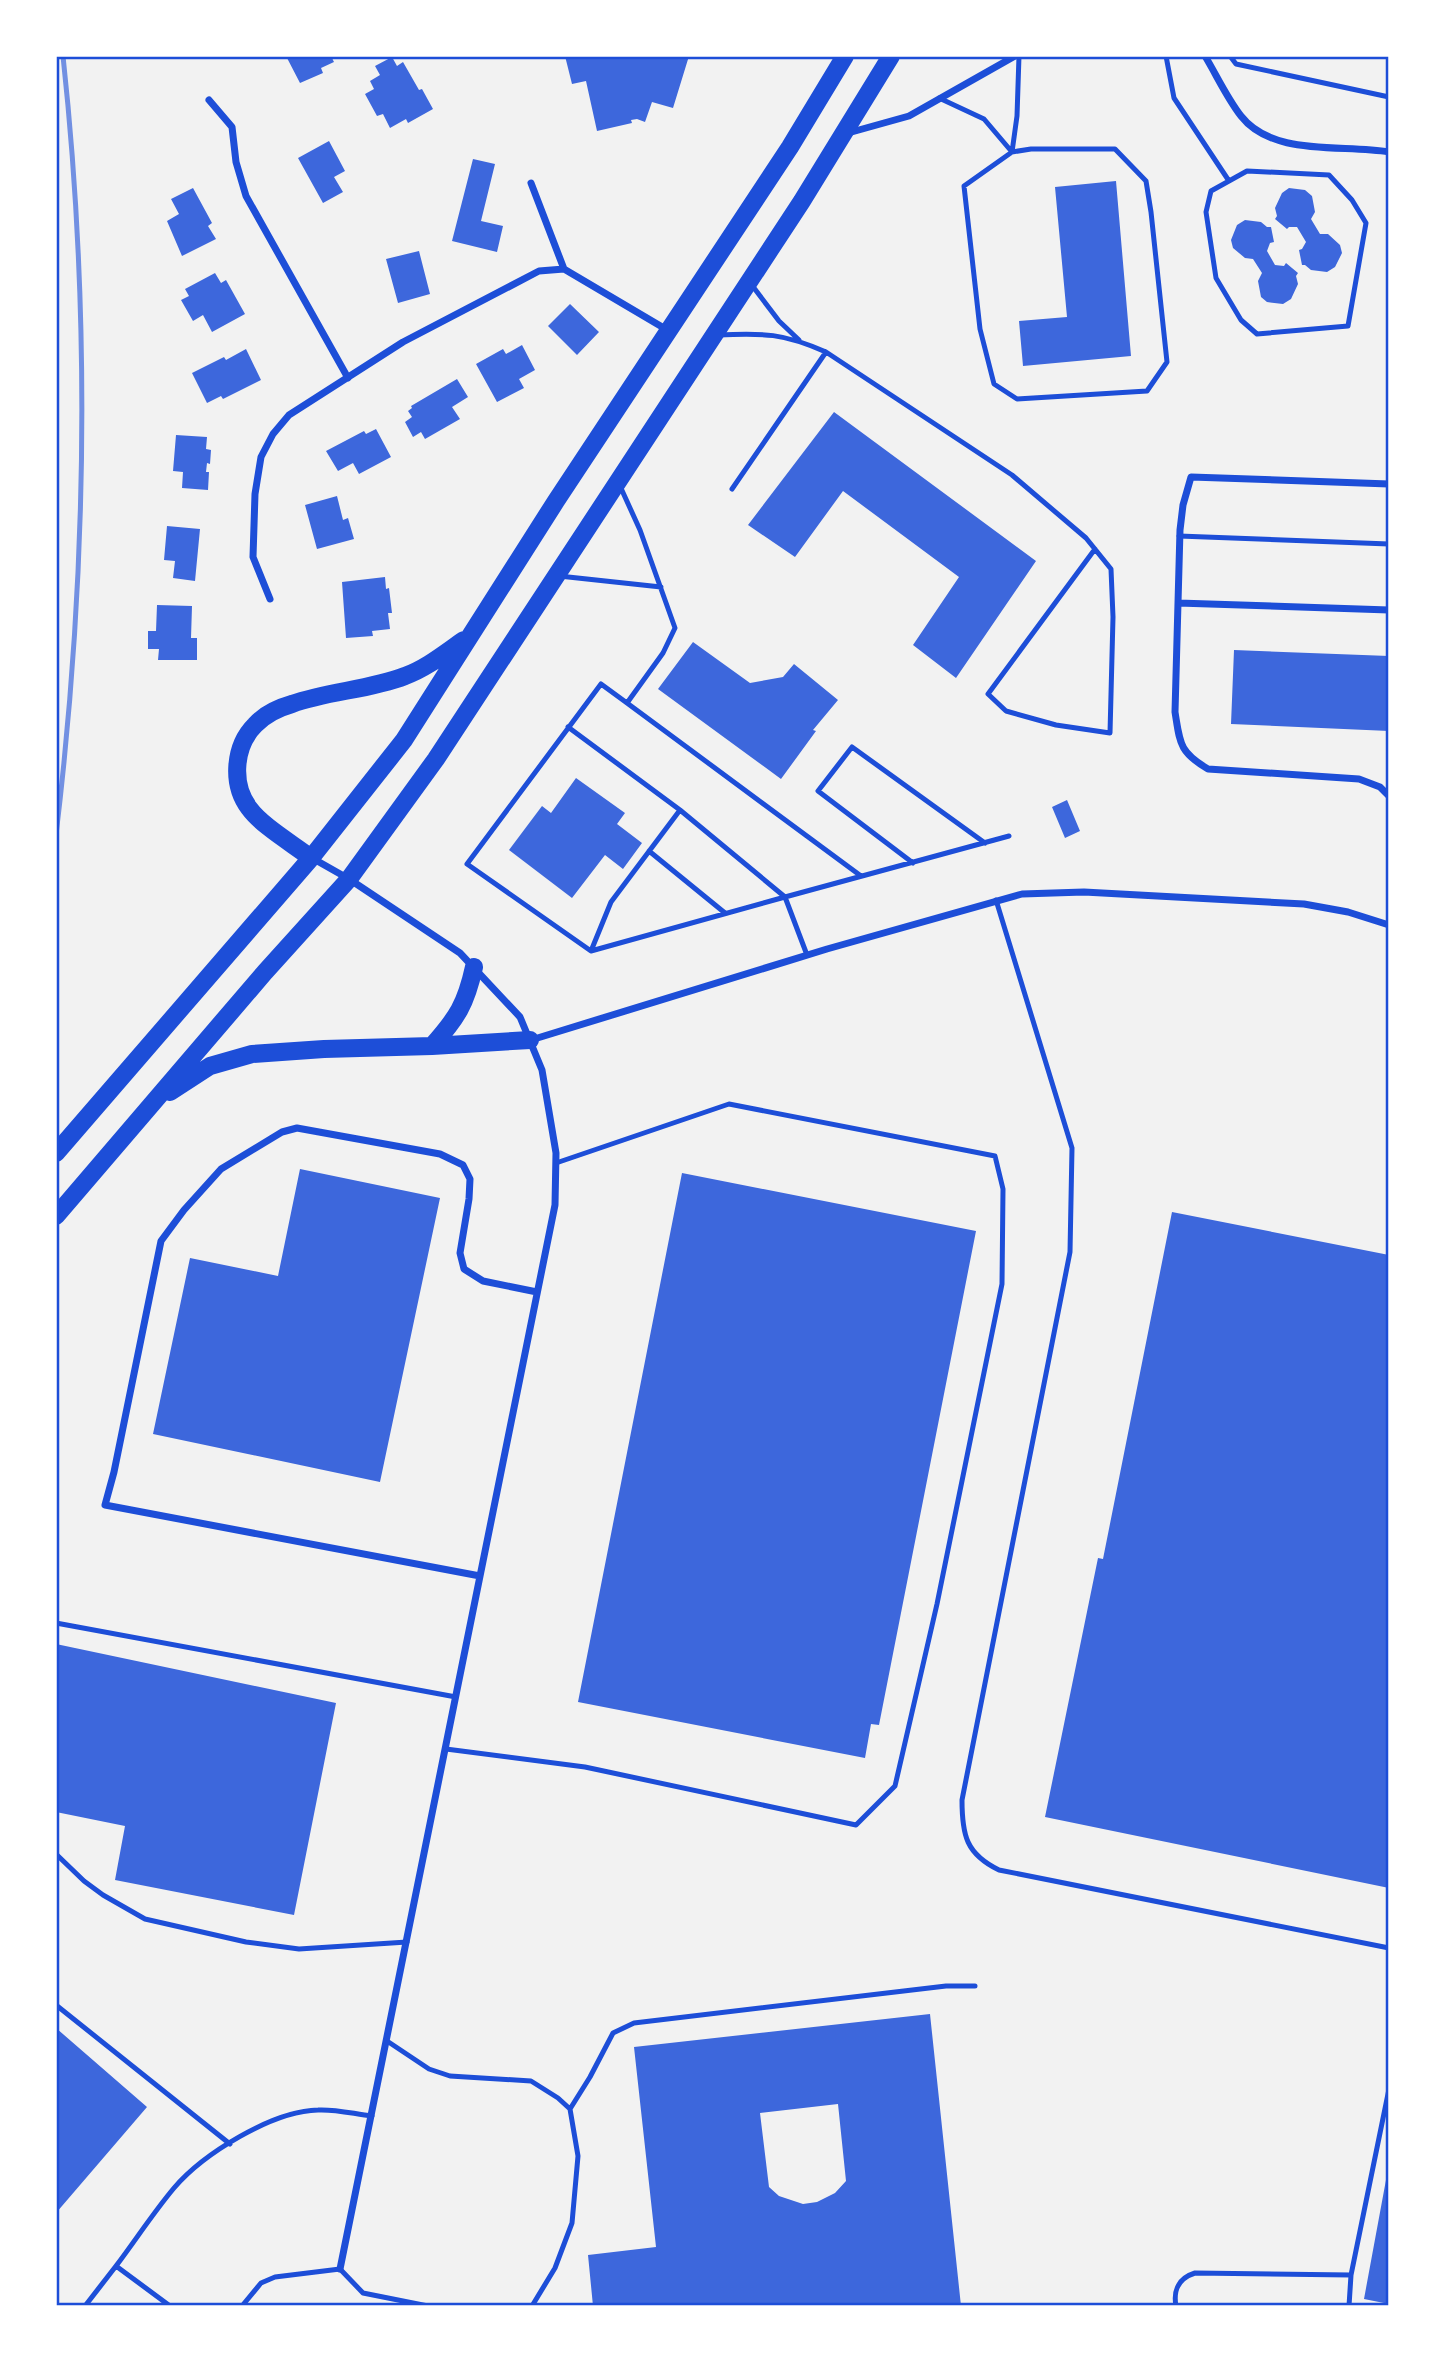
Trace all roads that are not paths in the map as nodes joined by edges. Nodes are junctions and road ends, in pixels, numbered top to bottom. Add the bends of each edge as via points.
1 (845, 56) edge
2 (891, 56) edge
3 (1017, 56) edge
4 (1166, 56) edge
5 (1205, 56) edge
6 (1230, 56) edge
7 (1389, 97) edge
8 (939, 98) junction
9 (209, 100) dead end
10 (844, 134) junction
11 (1013, 152) junction
12 (1389, 152) edge
13 (1229, 181) junction
14 (531, 183) dead end
15 (564, 269) junction
16 (750, 282) junction
17 (669, 331) junction
18 (715, 335) junction
19 (799, 340) junction
20 (826, 352) junction
21 (348, 378) junction
22 (618, 483) junction
23 (1389, 484) edge
24 (732, 489) dead end
25 (1179, 536) junction
26 (1389, 544) edge
27 (1095, 549) junction
28 (558, 576) junction
29 (661, 587) junction
30 (270, 599) dead end
31 (1178, 603) junction
32 (1389, 610) edge
33 (472, 633) junction
34 (627, 703) junction
35 (568, 727) junction
36 (1389, 796) edge
37 (680, 810) junction
38 (1009, 836) dead end
39 (985, 843) junction
40 (649, 851) junction
41 (312, 858) junction
42 (913, 863) junction
43 (861, 876) junction
44 (349, 879) junction
45 (785, 897) junction
46 (996, 900) junction
47 (725, 913) junction
48 (1389, 925) edge
49 (591, 951) junction
50 (807, 955) junction
51 (474, 967) junction
52 (530, 1040) junction
53 (432, 1046) junction
54 (152, 1103) junction
55 (56, 1153) edge
56 (556, 1163) junction
57 (56, 1216) edge
58 (537, 1292) junction
59 (480, 1576) junction
60 (56, 1623) edge
61 (456, 1697) junction
62 (446, 1749) junction
63 (56, 1854) edge
64 (408, 1942) junction
65 (1389, 1948) edge
66 (975, 1986) dead end
67 (56, 2005) edge
68 (387, 2041) junction
69 (1389, 2089) edge
70 (569, 2109) junction
71 (372, 2116) junction
72 (230, 2144) junction
73 (116, 2266) junction
74 (340, 2269) junction
75 (1351, 2274) junction
76 (85, 2306) edge
77 (170, 2306) edge
78 (242, 2306) edge
79 (428, 2306) edge
80 (532, 2306) edge
81 (1176, 2306) edge
82 (1349, 2306) edge

1 - 17 highway
2 - 10 highway
3 - 8 street
3 - 11 lane
4 - 13 lane via 1174,98
5 - 12 street via 1242,118 1263,135 1292,144
6 - 7 lane via 1236,64
8 - 10 street via 908,116
8 - 11 lane via 984,119
9 - 21 street via 232,127 246,196
10 - 16 highway
11 - 11 lane via 964,186 980,329 994,384 1017,399 1147,391 1167,362 1146,181 1115,149
13 - 13 lane via 1247,171 1329,175 1352,200 1366,223 1348,326 1257,334 1241,320 1216,278 1206,212 1211,191
14 - 15 street
15 - 17 street
15 - 21 street via 539,271 517,281 403,342
16 - 18 highway
16 - 19 lane
17 - 33 highway
18 - 19 lane via 764,333
18 - 22 highway
19 - 20 lane
20 - 24 lane
20 - 27 lane via 1013,475
21 - 30 street via 289,415 272,433 261,457 253,557
22 - 28 highway
22 - 29 lane
23 - 25 street via 1191,477
25 - 26 lane
25 - 31 street
27 - 27 lane via 1111,569 1110,733 1006,711 988,694
28 - 29 lane
28 - 44 highway
29 - 34 lane via 676,628
31 - 32 street
31 - 36 street via 1175,712 1180,741 1189,758 1208,769 1359,779
33 - 41 highway via 404,740
33 - 41 highway via 408,676 294,703 255,724 239,755 242,795 250,809
34 - 35 lane via 601,684
34 - 43 lane
35 - 37 lane
35 - 49 lane via 467,864
37 - 40 lane
37 - 45 lane
38 - 39 lane
39 - 42 lane
39 - 42 lane via 852,747 817,791
40 - 47 lane
40 - 49 lane via 611,902
41 - 44 street
41 - 55 highway
42 - 43 lane
43 - 45 lane
44 - 51 street
44 - 54 highway
45 - 47 lane
45 - 50 lane
46 - 48 street via 1022,894 1084,892 1240,899 1304,904
46 - 50 street
46 - 65 lane via 1072,1148 1073,1202 1070,1252 962,1800 962,1829 972,1850 999,1870
47 - 49 lane
50 - 52 street
51 - 52 street via 520,1017
51 - 53 highway via 459,1013
52 - 53 highway
52 - 56 street via 542,1070
53 - 54 highway via 252,1054 210,1066
54 - 57 highway
56 - 58 street via 555,1205
56 - 62 lane via 729,1104 995,1156 1003,1189 1002,1284 895,1786 856,1825 585,1767
58 - 59 street
58 - 59 street via 483,1281 464,1269 460,1253 470,1179 463,1165 440,1154 297,1128 282,1132 221,1169 161,1241 105,1505
59 - 61 street
60 - 61 lane
61 - 62 street
62 - 64 street
63 - 64 lane via 93,1888 145,1919 299,1950
64 - 68 street
66 - 70 lane via 634,2023 612,2033
67 - 72 lane
68 - 70 lane via 429,2069 450,2076 531,2081
68 - 71 street
69 - 75 lane
70 - 80 lane via 578,2156 572,2223 555,2268
71 - 72 lane via 319,2109 297,2113 269,2122
71 - 74 street
72 - 73 lane via 174,2188
73 - 76 lane
73 - 77 lane
74 - 78 lane via 275,2277 261,2283
74 - 79 lane via 363,2293
75 - 81 lane via 1195,2273 1178,2284
75 - 82 lane

